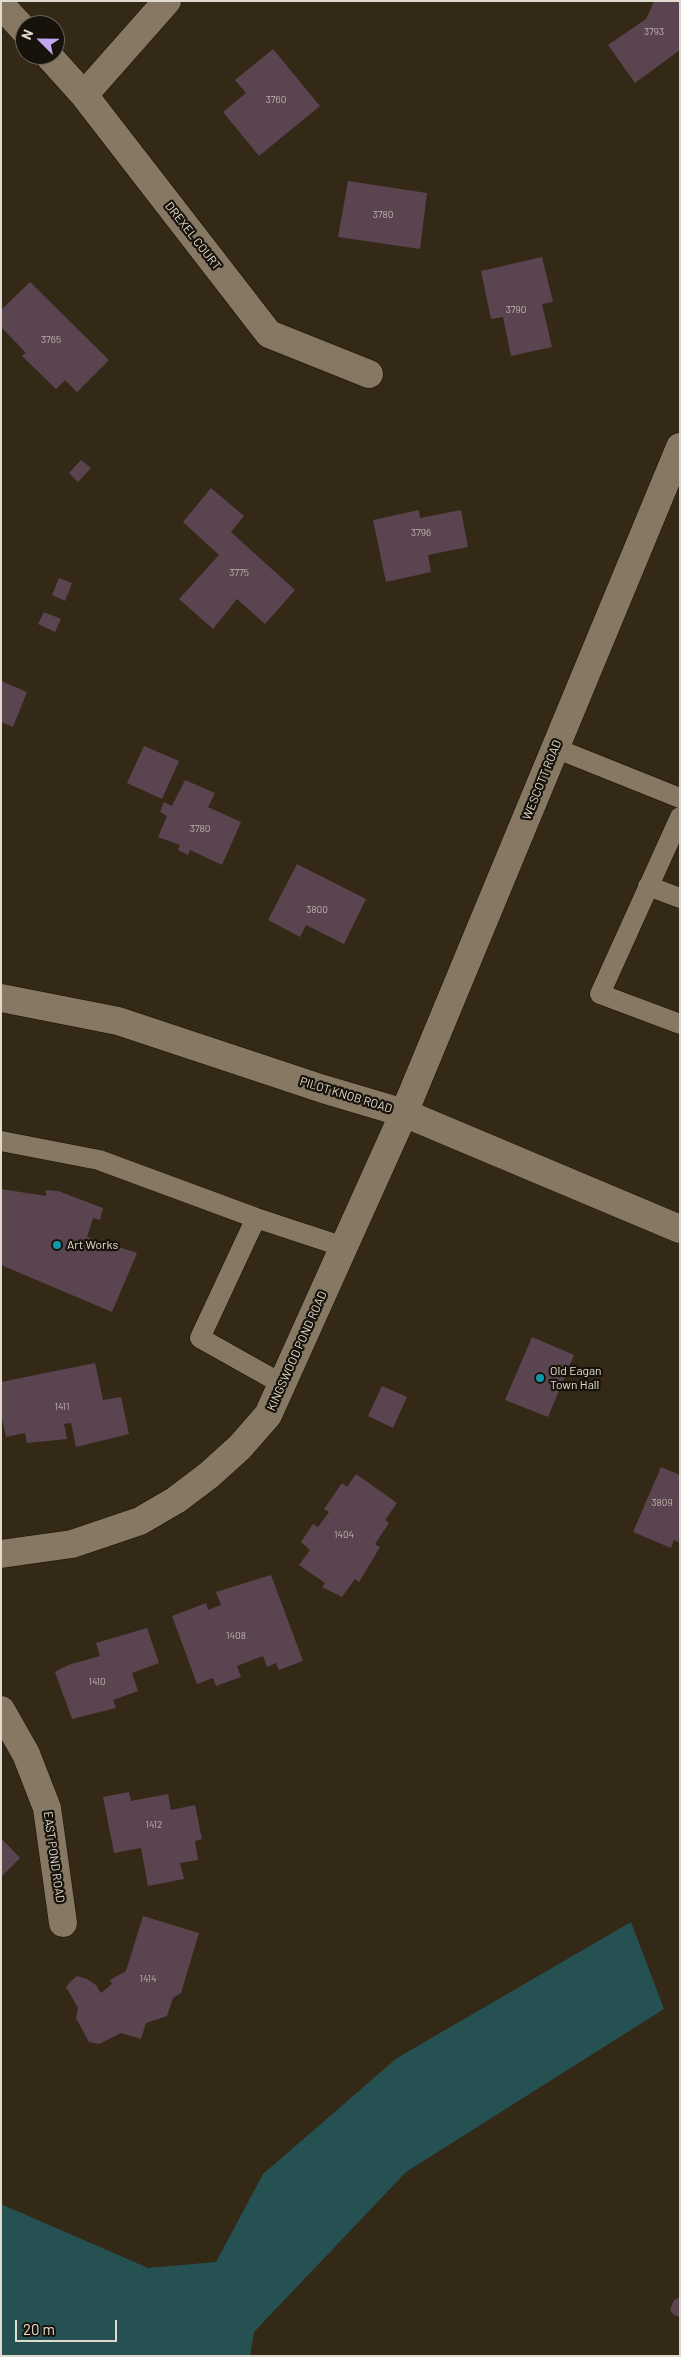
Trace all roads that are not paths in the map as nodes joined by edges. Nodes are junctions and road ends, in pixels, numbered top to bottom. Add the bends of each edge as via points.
1 (167, 1) edge
2 (1, 5) edge
3 (15, 20) edge
4 (57, 65) edge
5 (84, 94) junction
6 (368, 374) dead end
7 (680, 447) edge
8 (555, 748) junction
9 (680, 798) edge
10 (680, 816) edge
11 (648, 886) junction
12 (680, 898) edge
13 (1, 998) edge
14 (680, 1024) edge
15 (404, 1113) junction
16 (1, 1141) edge
17 (256, 1218) junction
18 (680, 1229) edge
19 (344, 1247) junction
20 (282, 1384) junction
21 (1, 1554) edge
22 (1, 1710) edge
23 (64, 1923) dead end

1 - 5 street
2 - 3 street
4 - 5 street, DREXEL COURT
5 - 6 street, DREXEL COURT via 269,334
7 - 8 street, WESCOTT ROAD
8 - 9 lane
8 - 15 street, WESCOTT ROAD
10 - 11 lane
11 - 12 lane
11 - 14 lane via 600,994
13 - 15 street, PILOT KNOB ROAD via 118,1021
15 - 18 street, PILOT KNOB ROAD
15 - 19 street, KINGSWOOD POND ROAD
16 - 17 lane via 99,1160
17 - 19 lane
17 - 20 lane via 200,1338
19 - 20 street, KINGSWOOD POND ROAD
20 - 21 street, KINGSWOOD POND ROAD via 268,1416 240,1447 176,1500 140,1521 106,1534 72,1544
22 - 23 street, EAST POND ROAD via 26,1754 47,1808

